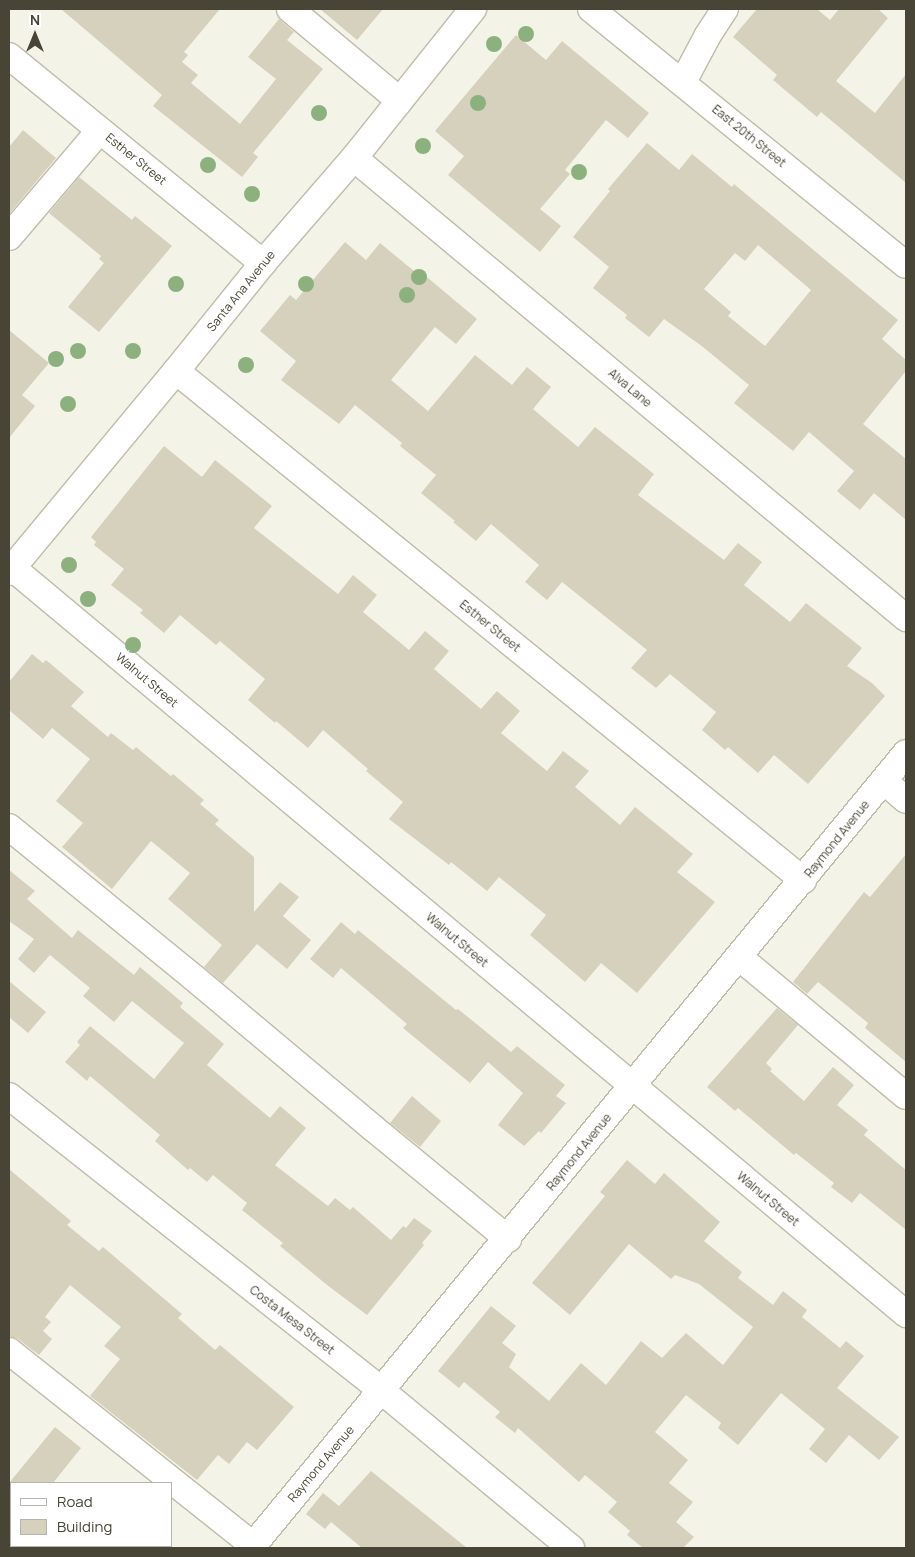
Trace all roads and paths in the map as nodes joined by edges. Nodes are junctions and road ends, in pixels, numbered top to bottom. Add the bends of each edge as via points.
1 (290, 9) edge
2 (473, 9) edge
3 (591, 9) edge
4 (726, 9) edge
5 (9, 56) edge
6 (683, 82) junction
7 (400, 101) junction
8 (100, 130) junction
9 (354, 158) junction
10 (9, 237) edge
11 (263, 263) junction
12 (906, 264) edge
13 (176, 372) junction
14 (10, 568) edge
15 (906, 618) edge
16 (906, 753) edge
17 (884, 781) junction
18 (906, 800) edge
19 (9, 827) edge
20 (803, 880) junction
21 (739, 957) junction
22 (633, 1086) junction
23 (9, 1096) edge
24 (906, 1096) edge
25 (508, 1238) junction
26 (906, 1314) edge
27 (9, 1351) edge
28 (382, 1391) junction
29 (171, 1482) edge
30 (172, 1482) edge
31 (252, 1547) edge
32 (571, 1548) edge

1 - 7 street
2 - 7 street, Santa Ana Avenue
3 - 6 street, East 20th Street
4 - 6 street
5 - 8 street, Esther Street
6 - 12 street, East 20th Street
7 - 9 street, Santa Ana Avenue
8 - 10 street
8 - 11 street, Esther Street
9 - 11 street, Santa Ana Avenue
9 - 15 street, Alva Lane
11 - 13 street, Santa Ana Avenue
13 - 14 street, Santa Ana Avenue
13 - 20 street, Esther Street
14 - 22 street, Walnut Street
16 - 17 street, Raymond Avenue
17 - 18 street
17 - 20 street, Raymond Avenue
19 - 25 street
20 - 21 street, Raymond Avenue
21 - 22 street, Raymond Avenue
21 - 24 street
22 - 25 street, Raymond Avenue
22 - 26 street, Walnut Street
23 - 28 street, Costa Mesa Street
25 - 28 street, Raymond Avenue
27 - 29 street
28 - 31 street, Raymond Avenue
28 - 32 street, Costa Mesa Street
30 - 31 street

